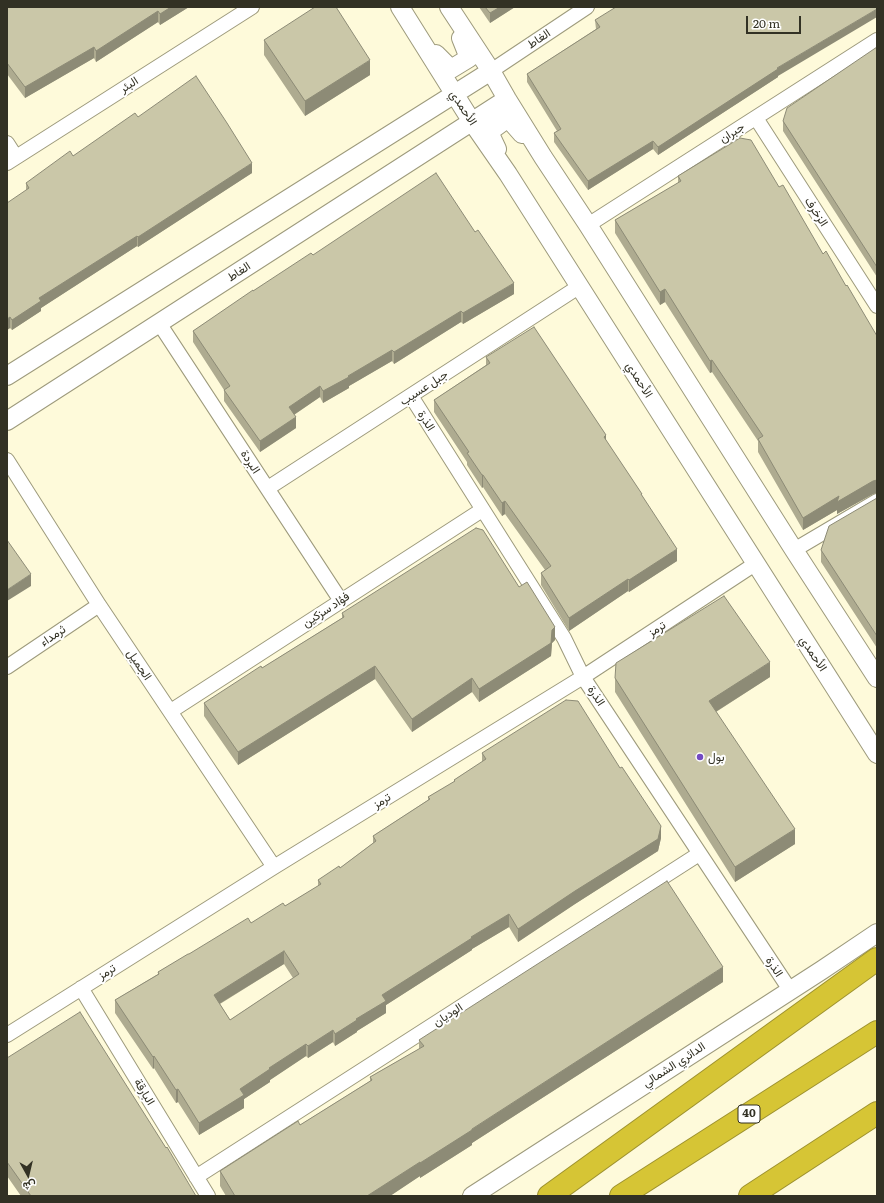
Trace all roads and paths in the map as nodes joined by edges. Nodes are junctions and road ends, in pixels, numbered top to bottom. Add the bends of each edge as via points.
1 (252, 7) edge
2 (400, 7) edge
3 (449, 7) edge
4 (587, 7) edge
5 (414, 30) junction
6 (877, 40) edge
7 (491, 71) junction
8 (454, 94) junction
9 (506, 99) junction
10 (756, 118) junction
11 (472, 122) junction
12 (7, 143) edge
13 (543, 157) junction
14 (12, 160) edge
15 (508, 174) junction
16 (588, 225) junction
17 (580, 286) junction
18 (877, 306) edge
19 (159, 323) junction
20 (7, 376) edge
21 (410, 396) junction
22 (7, 421) edge
23 (7, 460) edge
24 (268, 488) junction
25 (877, 501) edge
26 (482, 510) junction
27 (794, 550) junction
28 (755, 564) junction
29 (340, 601) junction
30 (99, 605) junction
31 (7, 667) edge
32 (583, 677) junction
33 (877, 678) edge
34 (171, 711) junction
35 (877, 754) edge
36 (699, 854) junction
37 (274, 867) junction
38 (877, 933) edge
39 (877, 959) edge
40 (81, 988) junction
41 (790, 990) junction
42 (877, 1032) edge
43 (7, 1035) edge
44 (877, 1113) edge
45 (196, 1177) junction
46 (208, 1196) edge
47 (472, 1196) edge
48 (549, 1196) edge
49 (621, 1196) edge
50 (750, 1196) edge

1 - 14 street, البئر
2 - 5 street, الأحمدي
3 - 5 street via 469,58 450,69
3 - 7 street
4 - 7 street, الغاط
5 - 8 street, الأحمدي
6 - 10 street, جبران
7 - 8 street
7 - 9 street
8 - 11 street, الأحمدي
8 - 20 street
9 - 11 street, الغاط
9 - 13 street
10 - 16 street, جبران
10 - 18 street, الزخرف
11 - 15 street, الأحمدي
11 - 19 street, الغاط
12 - 14 street
13 - 15 street via 508,118 488,132
13 - 16 street
15 - 17 street, الأحمدي
16 - 27 street
17 - 21 street, جبل عسيب
17 - 28 street, الأحمدي
19 - 22 street, الغاط
19 - 24 street, البردة
21 - 24 street, جبل عسيب
21 - 26 street, الذرة
23 - 30 street, الجميل
24 - 29 street, البردة
25 - 27 street
26 - 29 street, فؤاد سزكين
26 - 32 street, الذرة via 564,638
27 - 33 street
28 - 32 street, ترمز
28 - 35 street, الأحمدي
29 - 34 street, فؤاد سزكين
30 - 31 street, ثرمداء
30 - 34 street, الجميل
32 - 36 street, الذرة
32 - 37 street, ترمز
34 - 37 street, الجميل
36 - 41 street, الذرة
36 - 45 street, الوديان
37 - 40 street, ترمز
38 - 41 street, الدائري الشمالي
39 - 48 highway
40 - 43 street, ترمز
40 - 45 street, البارقة
41 - 47 street, الدائري الشمالي
42 - 49 highway, 40
44 - 50 highway
45 - 46 street, البارقة

